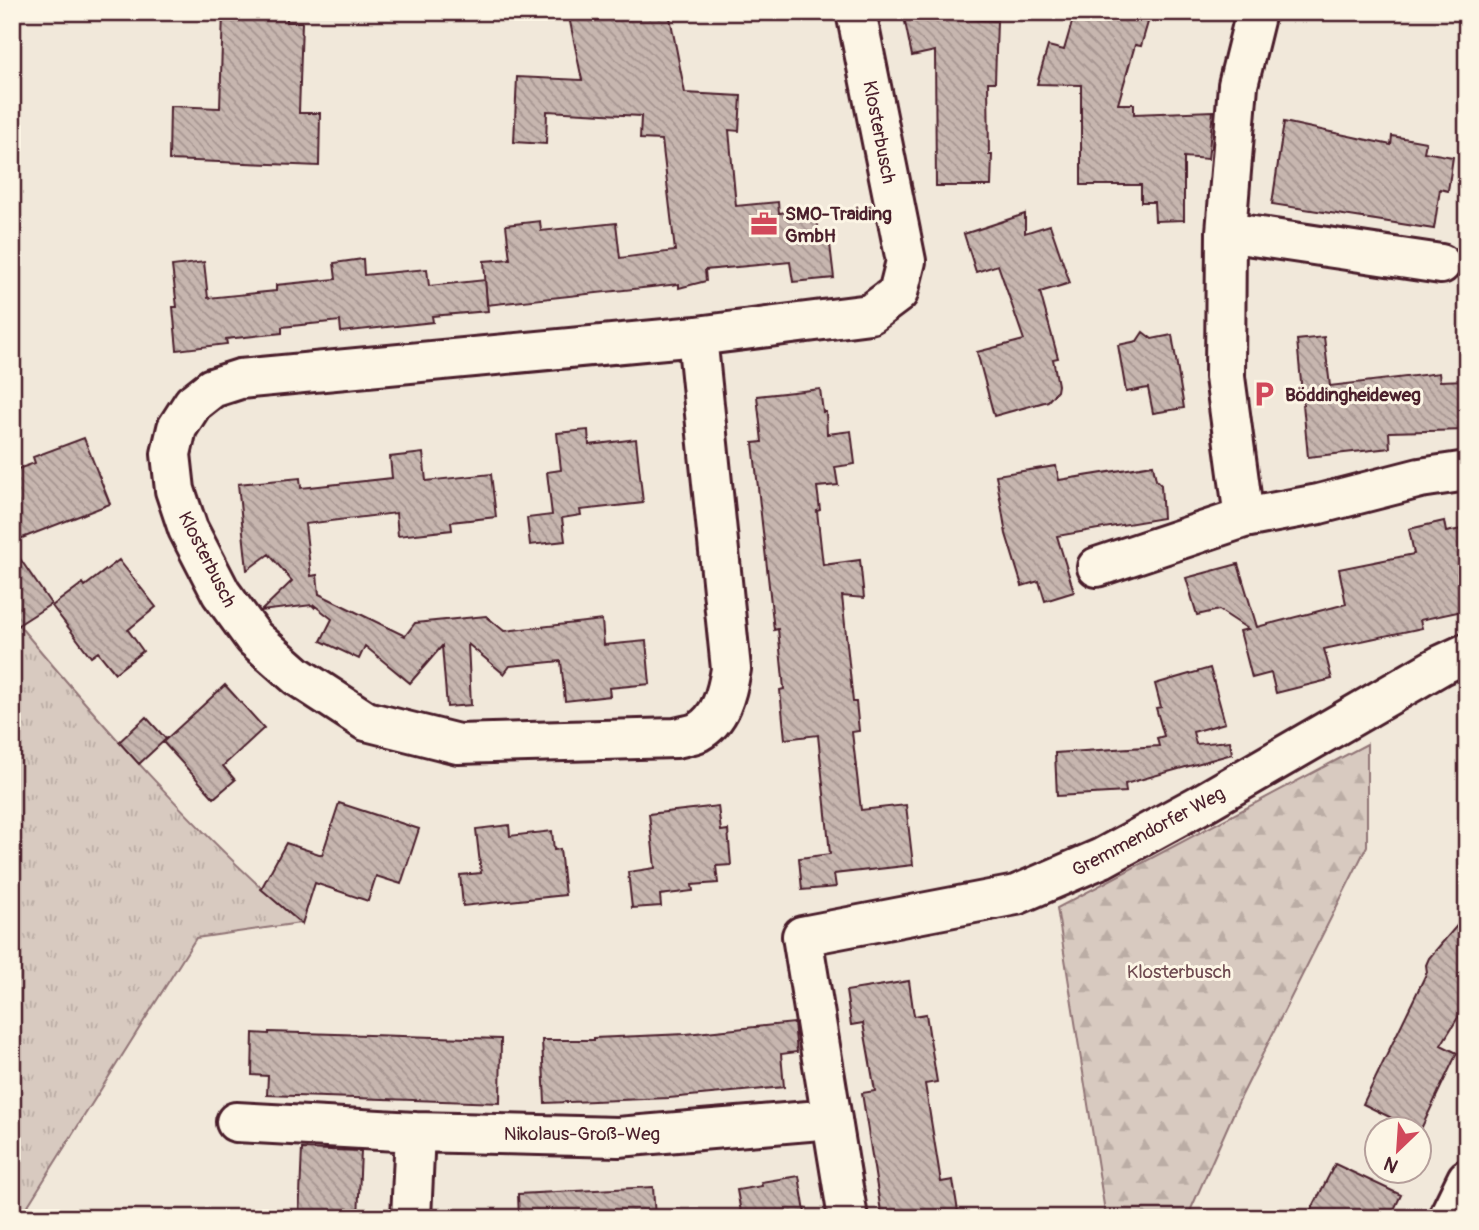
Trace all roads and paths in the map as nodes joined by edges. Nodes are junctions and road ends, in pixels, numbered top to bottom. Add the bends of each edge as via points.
1 (856, 12) edge
2 (1256, 12) edge
3 (1226, 232) junction
4 (1441, 264) dead end
5 (697, 336) junction
6 (1467, 471) edge
7 (1244, 518) junction
8 (1097, 567) dead end
9 (1467, 653) edge
10 (832, 1119) junction
11 (236, 1122) dead end
12 (415, 1132) junction
13 (1467, 1179) edge
14 (411, 1218) edge
15 (848, 1218) edge
16 (1448, 1218) edge

1 - 5 street, Klosterbusch via 906,261 898,293 870,314
2 - 3 street via 1238,85
3 - 4 street
3 - 7 street via 1225,377
5 - 5 street, Klosterbusch via 240,379 212,388 193,403 177,428 172,454 175,490 188,529 221,593 254,638 297,676 366,721 458,744 676,738 698,732 714,718 726,696 731,669
6 - 7 street
7 - 8 street
9 - 10 street, Gremmendorfer Weg via 1102,859 1016,895 802,936
10 - 12 street, Nikolaus-Groß-Weg via 618,1137
10 - 15 street
11 - 12 street, Nikolaus-Groß-Weg
12 - 14 street
13 - 16 street

